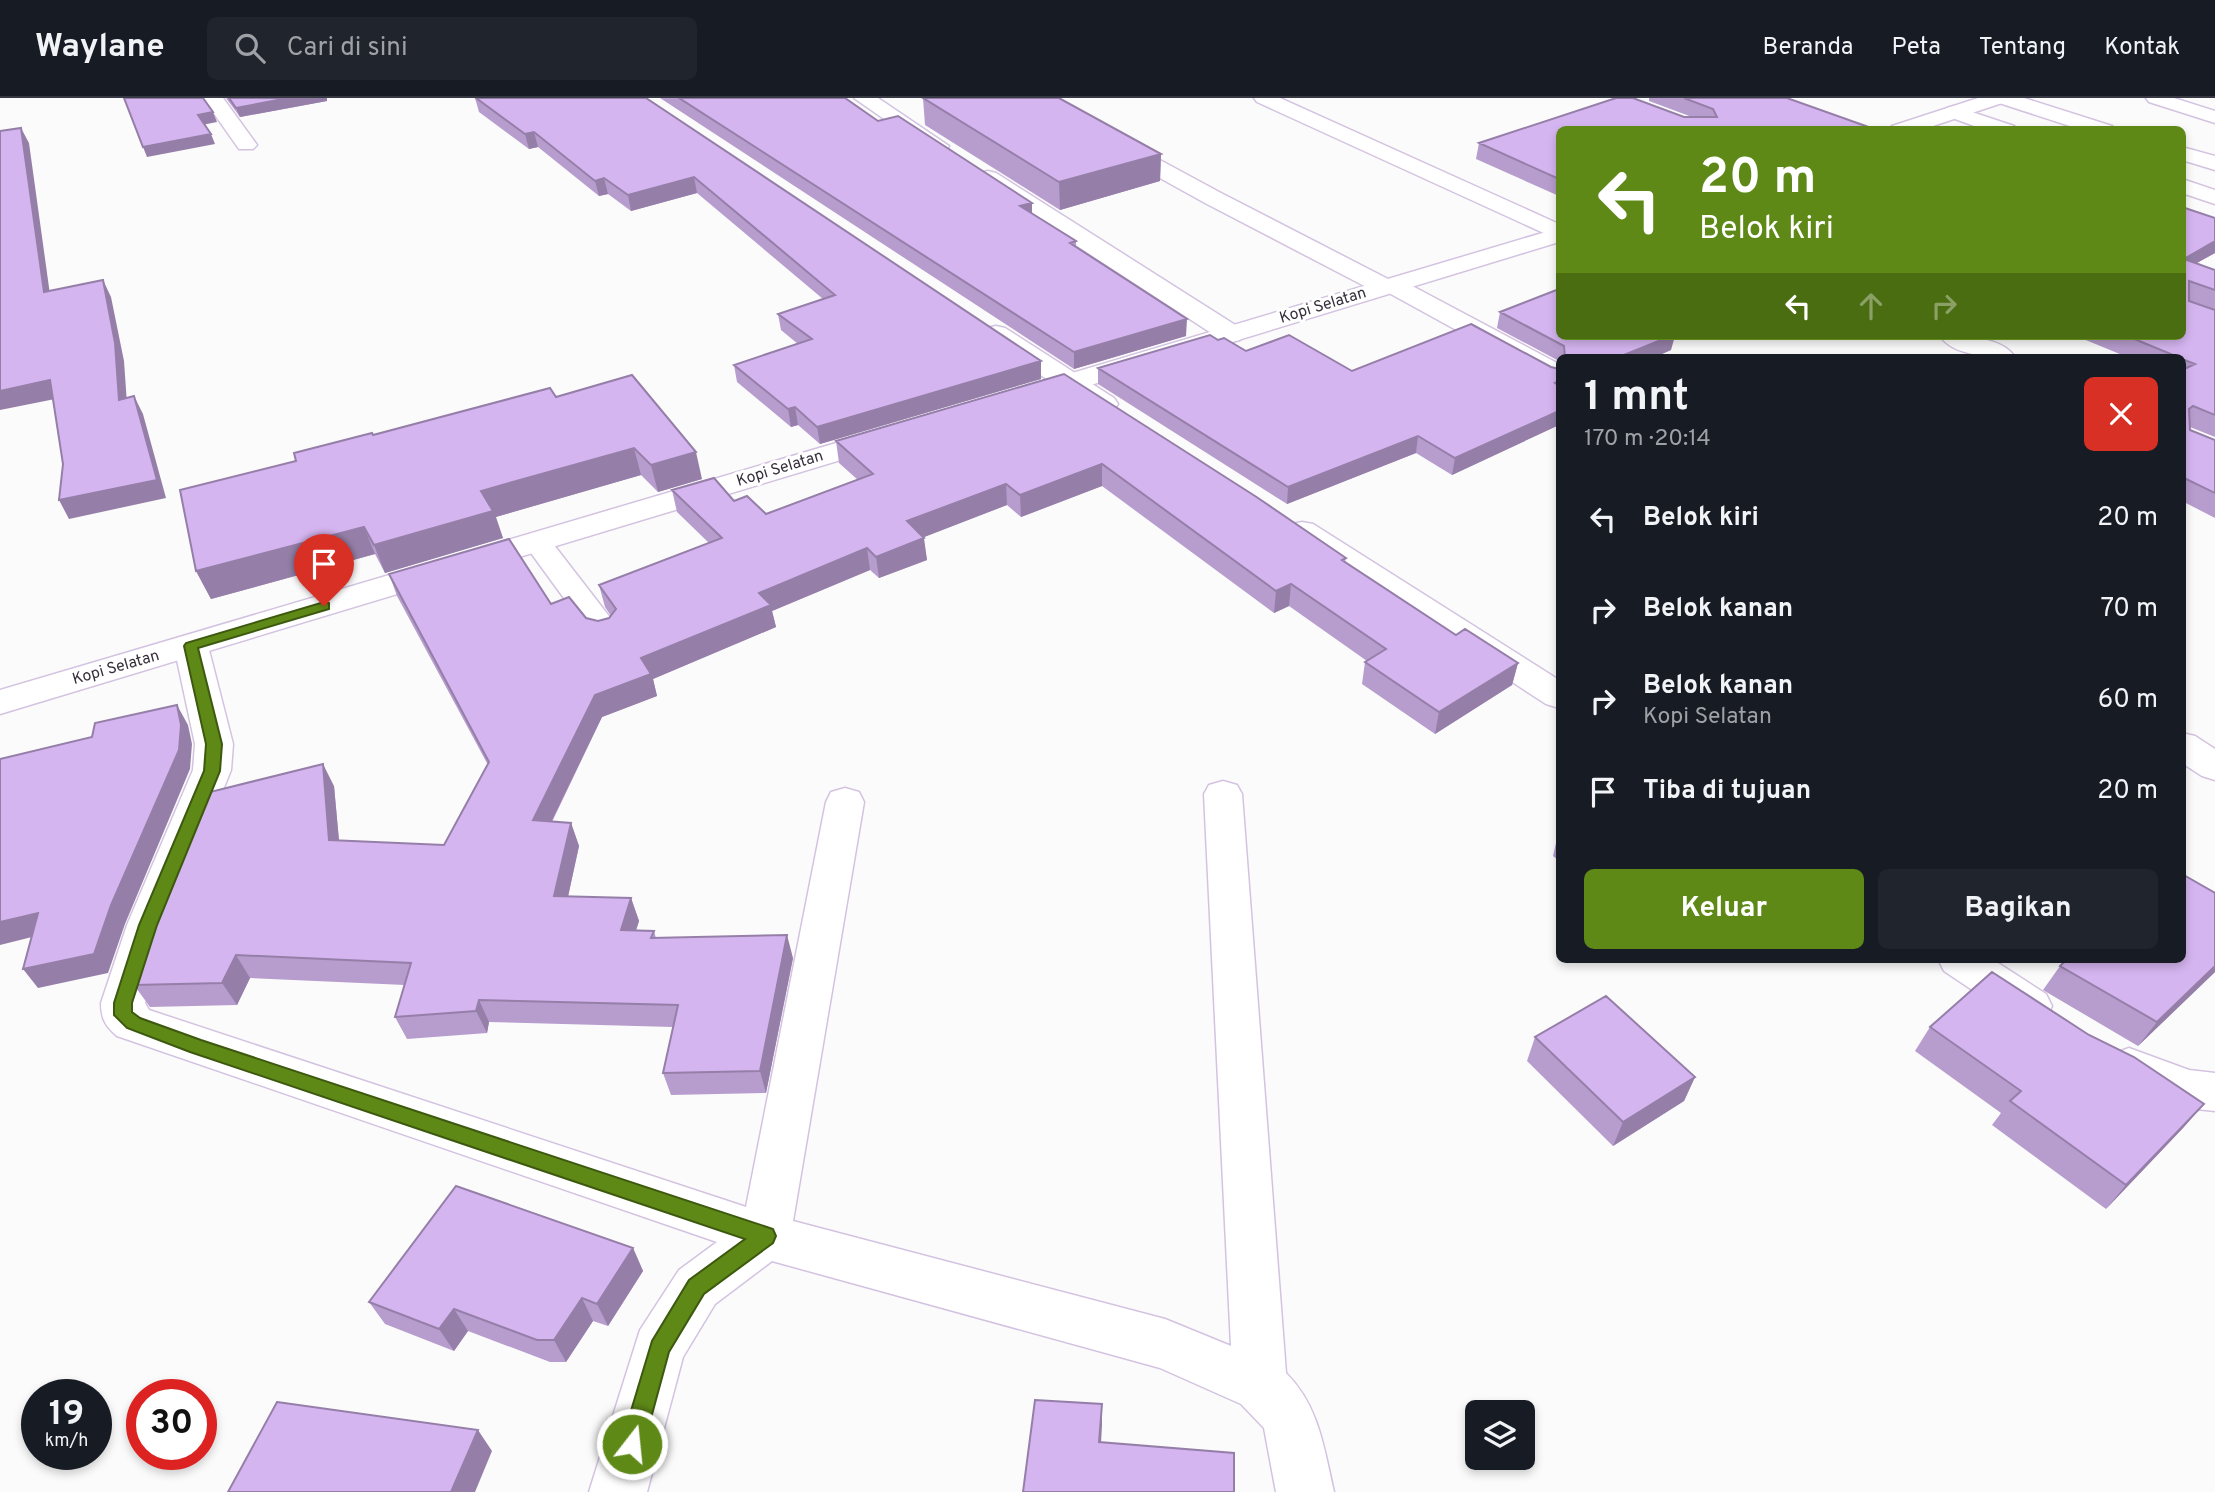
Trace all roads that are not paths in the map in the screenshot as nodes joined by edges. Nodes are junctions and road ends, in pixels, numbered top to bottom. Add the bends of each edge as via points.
1 (213, 98) edge
2 (864, 98) edge
3 (1030, 98) edge
4 (1264, 98) edge
5 (1998, 98) edge
6 (2003, 98) edge
7 (2155, 98) edge
8 (1954, 112) junction
9 (2215, 117) edge
10 (1911, 126) edge
11 (1995, 126) edge
12 (2092, 126) edge
13 (246, 145) dead end
14 (2186, 154) edge
15 (2215, 163) edge
16 (2186, 187) edge
17 (2215, 197) edge
18 (1556, 233) edge
19 (1556, 235) edge
20 (1389, 286) junction
21 (978, 321) edge
22 (1231, 334) junction
23 (1962, 340) edge
24 (1995, 354) edge
25 (1556, 373) edge
26 (1070, 382) junction
27 (1003, 402) edge
28 (1128, 419) edge
29 (910, 430) edge
30 (1280, 517) edge
31 (537, 542) junction
32 (604, 631) edge
33 (191, 646) junction
34 (1556, 694) edge
35 (0, 702) edge
36 (2186, 748) edge
37 (2215, 767) edge
38 (1223, 794) dead end
39 (845, 802) dead end
40 (1965, 963) edge
41 (2215, 1092) edge
42 (765, 1236) junction
43 (1260, 1385) junction
44 (618, 1492) edge
45 (1305, 1492) edge

1 - 13 street
2 - 22 street
3 - 20 street via 1213,198
4 - 18 street
5 - 8 street
6 - 12 street
7 - 9 lane
8 - 10 street
8 - 11 street
14 - 15 street
16 - 17 street
19 - 20 street, Kopi Selatan
20 - 22 street, Kopi Selatan
20 - 25 street
21 - 26 street
22 - 26 street, Kopi Selatan
23 - 24 street
26 - 27 street, Kopi Selatan
26 - 28 street
29 - 31 street, Kopi Selatan
30 - 34 street
31 - 32 lane
31 - 33 street, Kopi Selatan
33 - 35 street, Kopi Selatan
33 - 42 street via 214,744 212,771 148,925 123,1015 196,1046
36 - 37 street
38 - 43 street
39 - 42 street
40 - 41 street via 2141,1073 2187,1089
42 - 43 street via 1165,1344
42 - 44 street via 696,1287 660,1348
43 - 45 street via 1284,1410 1293,1430

